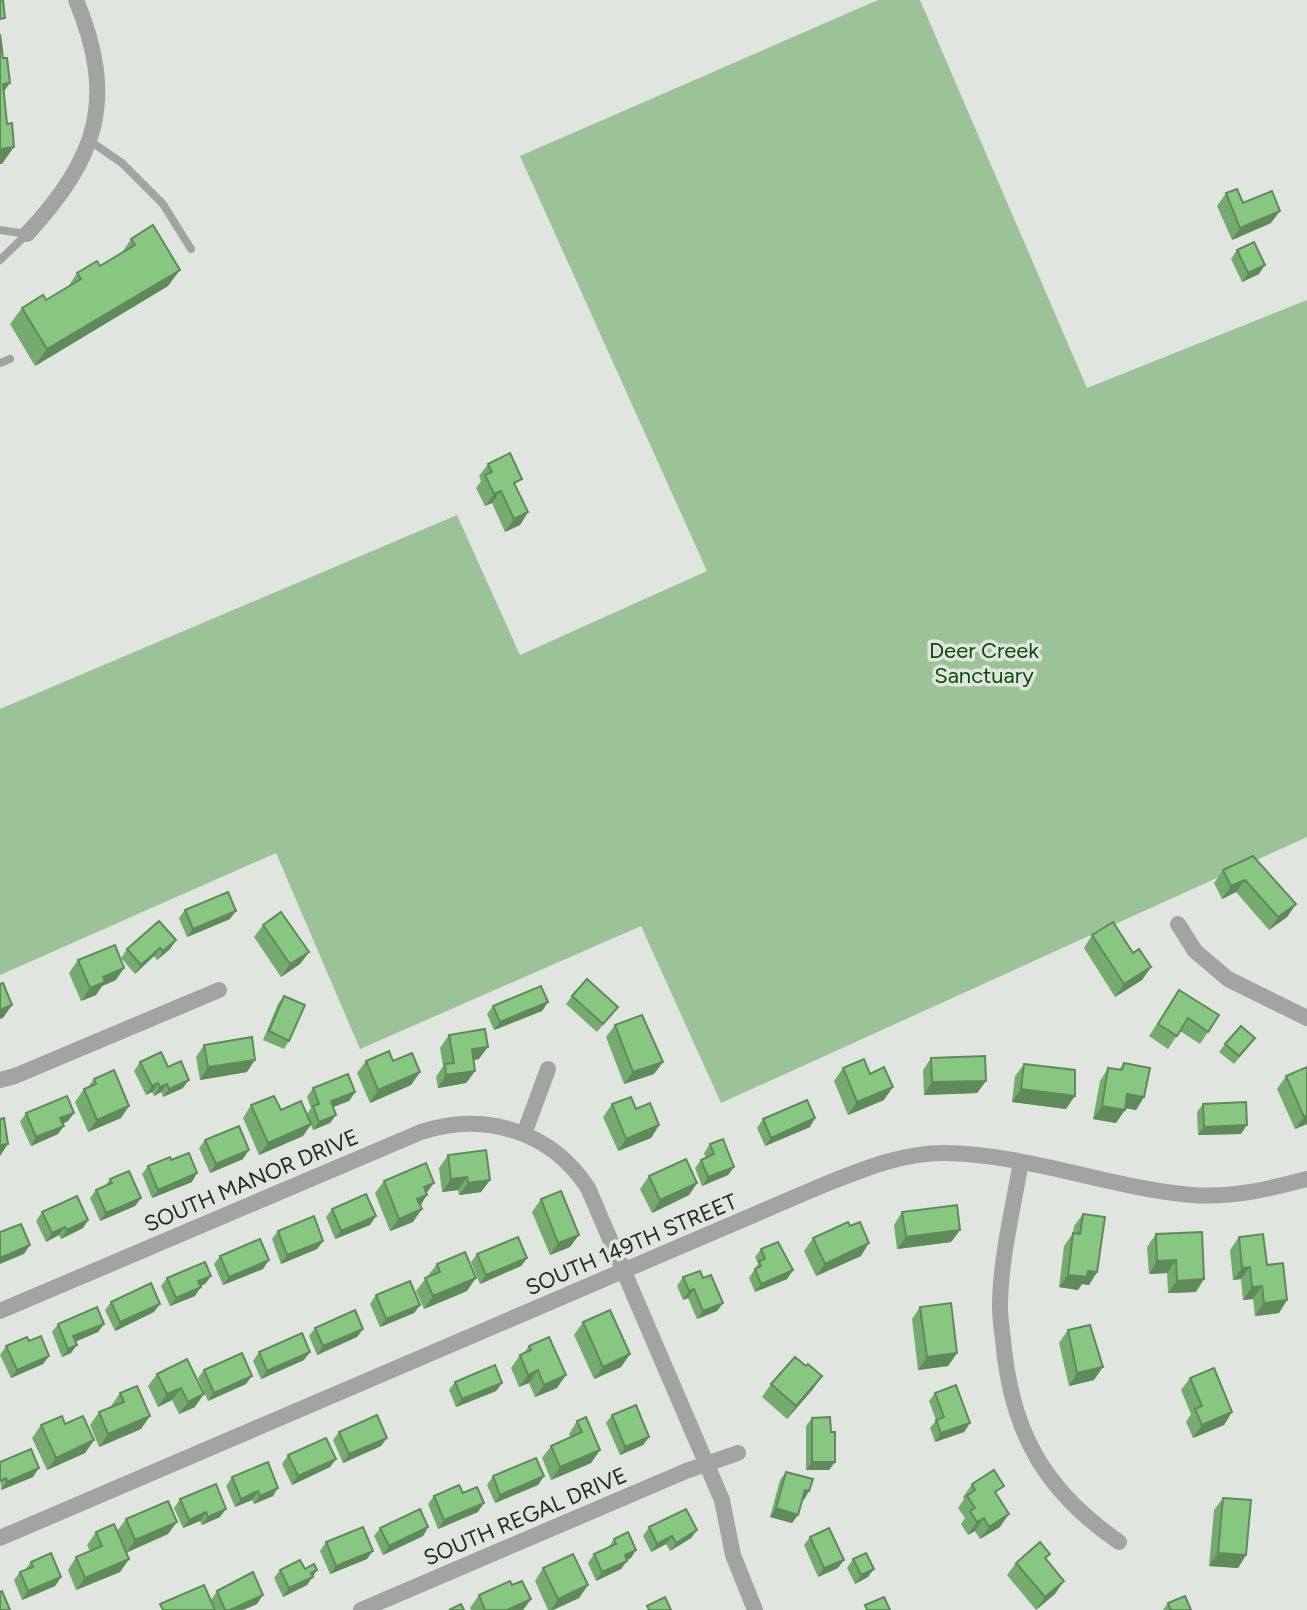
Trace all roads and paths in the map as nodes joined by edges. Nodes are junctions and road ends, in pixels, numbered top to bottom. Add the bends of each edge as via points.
1 (76, 0) edge
2 (90, 141) junction
3 (0, 230) edge
4 (27, 234) junction
5 (191, 249) dead end
6 (0, 260) edge
7 (10, 359) dead end
8 (0, 363) edge
9 (1178, 924) dead end
10 (219, 990) dead end
11 (1307, 1018) edge
12 (548, 1069) dead end
13 (0, 1080) edge
14 (524, 1134) junction
15 (1021, 1162) junction
16 (1307, 1179) edge
17 (625, 1271) junction
18 (0, 1311) edge
19 (738, 1453) dead end
20 (707, 1464) junction
21 (0, 1538) edge
22 (1119, 1542) dead end
23 (361, 1610) edge
24 (755, 1610) edge

1 - 2 street via 97,74
2 - 4 street via 69,184
2 - 5 lane via 122,163 163,204
3 - 4 lane
4 - 6 lane
7 - 8 lane
9 - 11 street via 1195,951 1228,979
10 - 13 street
12 - 14 street
14 - 17 street, SOUTH MANOR DRIVE via 579,1175
14 - 18 street, SOUTH MANOR DRIVE via 485,1123 421,1132
15 - 16 street, SOUTH 149TH STREET via 1192,1195 1239,1195
15 - 17 street, SOUTH 149TH STREET via 942,1153 884,1161
15 - 22 street via 1000,1308 1009,1389 1045,1471 1088,1520
17 - 20 street, SOUTH MANOR DRIVE
17 - 21 street, SOUTH 149TH STREET
19 - 20 street, SOUTH REGAL DRIVE
20 - 23 street, SOUTH REGAL DRIVE
20 - 24 street, SOUTH MANOR DRIVE

